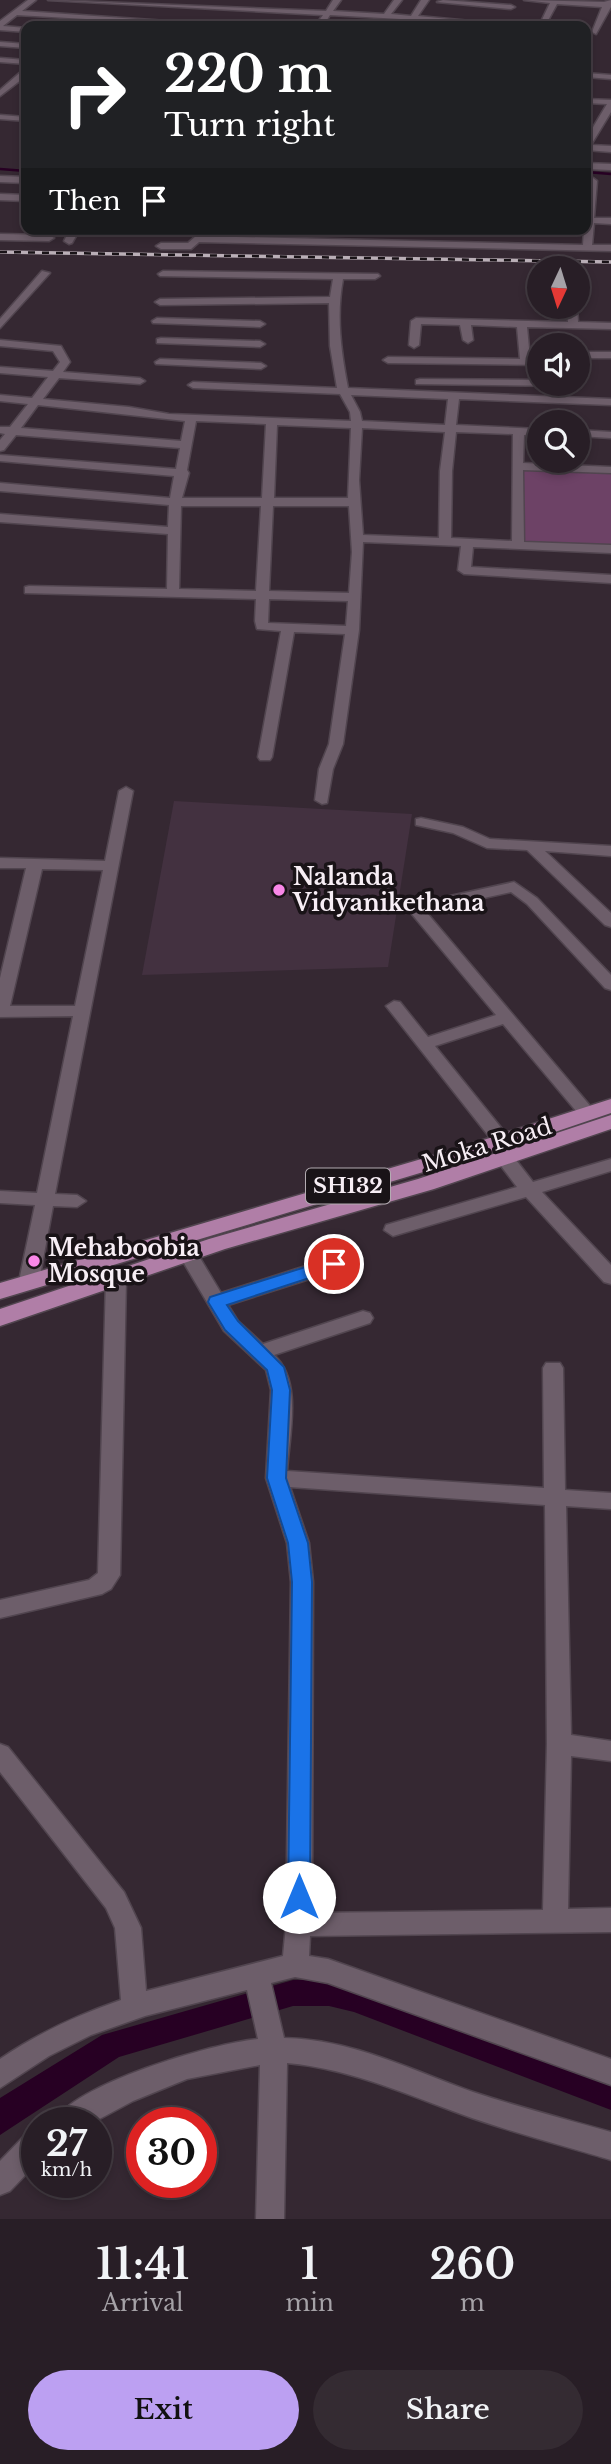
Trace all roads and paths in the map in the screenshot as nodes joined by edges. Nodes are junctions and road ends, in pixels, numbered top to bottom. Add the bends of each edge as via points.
1 (32, 0) edge
2 (52, 0) edge
3 (233, 0) edge
4 (276, 0) edge
5 (398, 0) edge
6 (425, 0) edge
7 (528, 0) edge
8 (336, 1) edge
9 (441, 1) edge
10 (555, 1) edge
11 (346, 2) dead end
12 (478, 2) edge
13 (158, 3) edge
14 (217, 3) edge
15 (368, 3) dead end
16 (608, 3) edge
17 (513, 4) edge
18 (16, 13) junction
19 (327, 13) junction
20 (268, 15) junction
21 (364, 15) junction
22 (386, 16) junction
23 (408, 19) junction
24 (142, 21) edge
25 (207, 21) edge
26 (322, 21) edge
27 (362, 21) edge
28 (405, 21) edge
29 (423, 21) edge
30 (431, 21) edge
31 (463, 21) edge
32 (502, 21) edge
33 (544, 21) edge
34 (1, 24) edge
35 (21, 29) edge
36 (591, 31) edge
37 (0, 44) edge
38 (21, 46) edge
39 (0, 60) edge
40 (21, 62) edge
41 (609, 74) edge
42 (591, 75) edge
43 (21, 76) edge
44 (0, 79) edge
45 (17, 80) junction
46 (0, 94) edge
47 (591, 102) edge
48 (610, 106) edge
49 (0, 117) edge
50 (21, 117) edge
51 (607, 121) edge
52 (591, 140) edge
53 (591, 141) edge
54 (611, 149) edge
55 (591, 158) edge
56 (611, 160) edge
57 (591, 166) edge
58 (611, 167) edge
59 (0, 179) edge
60 (21, 180) edge
61 (0, 197) edge
62 (21, 198) edge
63 (591, 220) edge
64 (611, 221) edge
65 (21, 234) edge
66 (38, 235) edge
67 (72, 235) edge
68 (198, 235) edge
69 (206, 235) edge
70 (252, 235) edge
71 (299, 235) edge
72 (348, 235) edge
73 (401, 235) edge
74 (587, 235) edge
75 (0, 237) edge
76 (611, 237) edge
77 (49, 238) dead end
78 (251, 241) junction
79 (69, 242) dead end
80 (297, 242) junction
81 (345, 242) junction
82 (587, 242) junction
83 (399, 243) junction
84 (161, 246) dead end
85 (611, 248) edge
86 (45, 274) dead end
87 (163, 274) dead end
88 (340, 275) junction
89 (375, 276) dead end
90 (334, 300) junction
91 (260, 301) junction
92 (160, 302) dead end
93 (573, 319) edge
94 (157, 321) dead end
95 (465, 322) junction
96 (523, 323) junction
97 (260, 324) junction
98 (0, 325) edge
99 (573, 325) junction
100 (611, 326) edge
101 (468, 340) dead end
102 (161, 341) dead end
103 (0, 343) edge
104 (260, 344) junction
105 (414, 345) dead end
106 (590, 355) edge
107 (611, 355) edge
108 (388, 360) dead end
109 (159, 362) dead end
110 (525, 362) joint
111 (261, 366) junction
112 (0, 370) edge
113 (55, 374) junction
114 (140, 381) dead end
115 (415, 382) dead end
116 (527, 383) edge
117 (193, 385) dead end
118 (261, 387) junction
119 (343, 390) junction
120 (454, 396) junction
121 (0, 398) edge
122 (35, 401) junction
123 (611, 402) edge
124 (191, 418) junction
125 (272, 422) junction
126 (357, 426) junction
127 (450, 428) junction
128 (0, 430) edge
129 (13, 431) junction
130 (519, 431) junction
131 (527, 431) edge
132 (590, 434) edge
133 (611, 435) edge
134 (187, 445) junction
135 (0, 448) edge
136 (0, 458) edge
137 (517, 466) junction
138 (611, 470) edge
139 (183, 473) junction
140 (0, 487) edge
141 (175, 502) junction
142 (268, 502) junction
143 (355, 502) junction
144 (0, 519) edge
145 (174, 531) junction
146 (357, 538) junction
147 (445, 541) junction
148 (467, 542) junction
149 (518, 544) junction
150 (611, 549) edge
151 (611, 579) edge
152 (29, 590) dead end
153 (173, 593) junction
154 (262, 594) junction
155 (355, 597) junction
156 (288, 628) junction
157 (352, 630) junction
158 (265, 757) dead end
159 (126, 790) dead end
160 (322, 800) dead end
161 (421, 822) dead end
162 (531, 846) junction
163 (611, 851) edge
164 (0, 863) edge
165 (35, 864) junction
166 (112, 866) junction
167 (611, 922) edge
168 (611, 985) edge
169 (394, 1006) dead end
170 (0, 1011) edge
171 (83, 1012) junction
172 (504, 1018) junction
173 (425, 1044) junction
174 (611, 1106) edge
175 (588, 1114) junction
176 (611, 1122) edge
177 (508, 1152) junction
178 (611, 1165) edge
179 (528, 1188) junction
180 (0, 1198) edge
181 (46, 1199) junction
182 (77, 1201) dead end
183 (393, 1230) dead end
184 (187, 1253) junction
185 (334, 1264) dead end
186 (611, 1277) edge
187 (116, 1279) junction
188 (29, 1281) junction
189 (0, 1291) edge
190 (216, 1302) junction
191 (0, 1318) edge
192 (363, 1318) dead end
193 (260, 1352) junction
194 (553, 1368) dead end
195 (276, 1478) junction
196 (554, 1499) junction
197 (611, 1501) edge
198 (0, 1609) edge
199 (559, 1744) junction
200 (611, 1751) edge
201 (0, 1754) edge
202 (555, 1920) junction
203 (611, 1920) edge
204 (299, 1925) junction
205 (295, 1965) junction
206 (259, 1982) junction
207 (135, 2007) junction
208 (273, 2040) junction
209 (611, 2072) edge
210 (0, 2075) edge
211 (98, 2107) edge
212 (611, 2146) edge
213 (21, 2159) edge
214 (0, 2181) edge
215 (270, 2219) edge

1 - 18 street
2 - 13 street
3 - 14 street
4 - 20 street
5 - 22 street
6 - 23 street
7 - 10 street
8 - 11 street
8 - 19 street
9 - 12 street
9 - 30 street
10 - 16 street
10 - 33 street
12 - 17 street
12 - 31 street
13 - 14 street
14 - 20 street
14 - 25 street
15 - 21 street
16 - 36 street via 599,32
17 - 32 street
18 - 24 street
18 - 34 street
19 - 20 street
19 - 21 street
19 - 26 street
21 - 22 street
21 - 27 street
22 - 23 street
23 - 28 street
23 - 29 street
34 - 35 street
37 - 38 street
39 - 40 street
41 - 42 street
43 - 45 street
44 - 45 street
45 - 46 street
47 - 48 street
48 - 51 street
49 - 50 street
51 - 52 street
53 - 54 street
55 - 56 street
57 - 58 street
59 - 60 street
61 - 62 street
63 - 64 street
65 - 75 street
66 - 77 street
67 - 79 street
68 - 84 street via 187,247
69 - 78 street
70 - 78 street
71 - 80 street
72 - 81 street
73 - 83 street
74 - 82 street
76 - 82 street
78 - 80 street
80 - 81 street
81 - 83 street
82 - 83 street
82 - 85 street
86 - 98 street
87 - 88 street
88 - 89 street
88 - 90 street
90 - 91 street
90 - 119 street
91 - 92 street
91 - 97 street
93 - 99 street
94 - 97 street
95 - 96 street
95 - 101 street
95 - 105 street via 416,321
96 - 99 street
96 - 110 street
97 - 104 street
99 - 100 street
102 - 104 street
103 - 113 street via 60,349 65,362
104 - 111 street
106 - 107 street
108 - 110 street
109 - 111 street
111 - 118 street
112 - 113 street
113 - 114 street
113 - 122 street
115 - 116 street
117 - 118 street
118 - 119 street
119 - 120 street
119 - 126 street
120 - 123 street
120 - 127 street
121 - 122 street
122 - 124 street
122 - 129 street
124 - 125 street
124 - 134 street
125 - 126 street
125 - 142 street
126 - 127 street
126 - 143 street
127 - 130 street
127 - 147 street
128 - 129 street
129 - 134 street
129 - 135 street
130 - 131 street
130 - 137 street
132 - 133 street
134 - 139 street
136 - 139 street
137 - 138 street
137 - 149 street
139 - 141 street
140 - 141 street
141 - 142 street
141 - 145 street
142 - 143 street
142 - 154 street
143 - 146 street
144 - 145 street
145 - 153 street
146 - 147 street
146 - 155 street
147 - 148 street
148 - 149 street
148 - 151 street via 464,570
149 - 150 street
152 - 153 street
153 - 154 street
154 - 155 street
154 - 156 street via 262,626
155 - 157 street
156 - 157 street
156 - 158 street
157 - 160 street via 336,744 326,769
159 - 166 street
161 - 162 street via 458,830 487,843
162 - 163 street
162 - 167 street
164 - 165 street
165 - 166 street
165 - 170 street
166 - 171 street
168 - 172 street via 514,887 422,908 422,920
169 - 173 street
170 - 171 street
171 - 181 street
172 - 173 street
172 - 175 street
173 - 177 street
174 - 175 main road, Moka Road / SH132
175 - 177 main road, Moka Road / SH132
176 - 177 main road, Moka Road / SH132
177 - 179 street
177 - 184 main road, Moka Road / SH132 via 426,1184
177 - 188 main road, Moka Road / SH132 via 190,1231
178 - 179 street
179 - 183 street
179 - 186 street
180 - 181 street
181 - 182 street
181 - 188 street
184 - 187 main road, SH132
184 - 190 street
185 - 190 street
187 - 191 main road, SH132
187 - 198 street via 109,1575 94,1588
188 - 189 main road, Moka Road / SH132
190 - 193 street via 231,1326
192 - 193 street
193 - 195 street via 275,1367 281,1390
194 - 196 street
195 - 196 street
195 - 204 street via 298,1543 302,1582
196 - 197 street
196 - 199 street
199 - 200 street
199 - 202 street
201 - 207 street via 115,1900 128,1928
202 - 203 street
202 - 204 street
204 - 205 street
205 - 206 street
205 - 209 street via 328,1972
206 - 207 street
206 - 208 street
207 - 210 street via 40,2047
208 - 211 street via 232,2056 168,2071
208 - 212 street via 366,2064 455,2099
208 - 215 street
213 - 214 street

